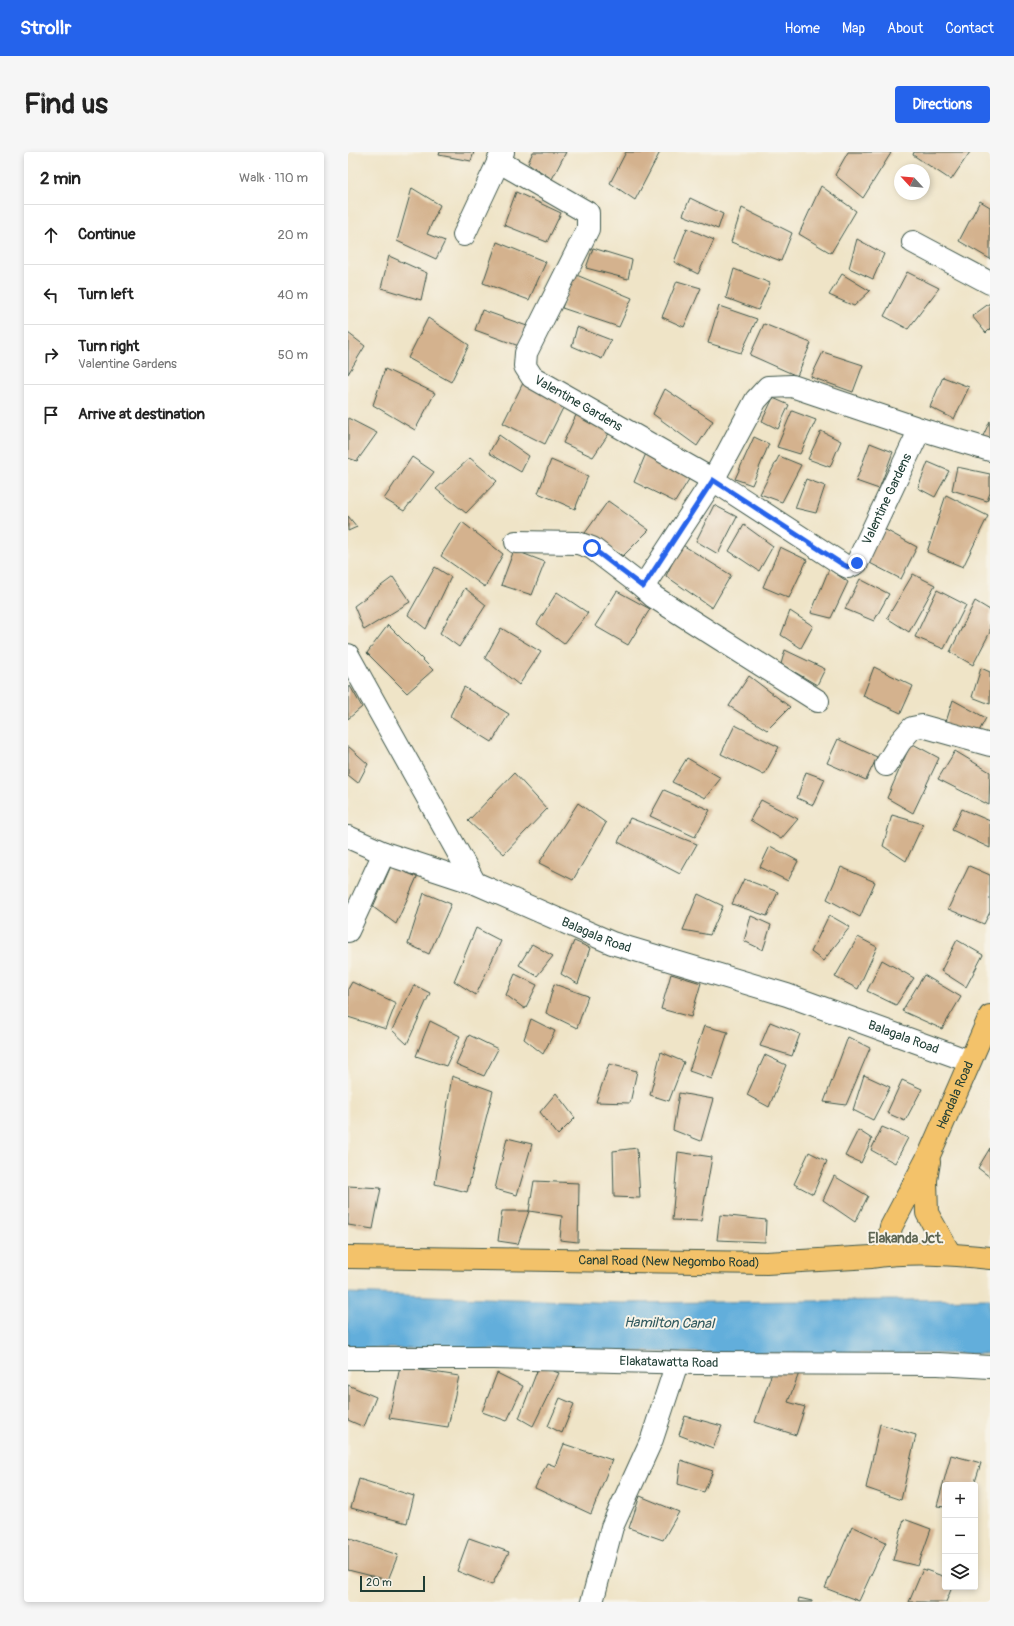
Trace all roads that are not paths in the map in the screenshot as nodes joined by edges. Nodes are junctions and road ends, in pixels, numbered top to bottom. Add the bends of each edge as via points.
1 (501, 156) edge
2 (464, 235) dead end
3 (913, 242) dead end
4 (990, 283) edge
5 (920, 429) junction
6 (990, 450) edge
7 (713, 480) junction
8 (516, 542) dead end
9 (643, 587) junction
10 (348, 654) edge
11 (818, 701) dead end
12 (990, 745) edge
13 (886, 765) dead end
14 (348, 837) edge
15 (384, 853) junction
16 (475, 883) junction
17 (348, 931) edge
18 (990, 1016) edge
19 (969, 1061) junction
20 (930, 1153) junction
21 (950, 1254) junction
22 (886, 1255) junction
23 (348, 1257) edge
24 (990, 1258) edge
25 (348, 1358) edge
26 (677, 1363) junction
27 (990, 1367) edge
28 (592, 1602) edge

1 - 2 street
1 - 7 street, Valentine Gardens via 588,213 588,229 526,352 524,366 532,377
3 - 4 street
5 - 6 street
5 - 7 street via 792,386 768,386 756,400
5 - 7 street, Valentine Gardens via 857,563 848,567
7 - 9 street
8 - 9 street via 578,543 592,548
9 - 11 street via 654,597
10 - 16 street
12 - 13 street via 922,726 912,728
14 - 15 street, Balagala Road
15 - 16 street, Balagala Road
15 - 17 street
16 - 19 street, Balagala Road via 612,943 787,995
18 - 19 main road, Hendala Road
19 - 20 main road, Hendala Road
20 - 21 main road, Hendala Road via 926,1180 927,1213
20 - 22 main road, Hendala Road via 891,1227
21 - 22 main road, Canal Road (New Negombo Road)
21 - 24 main road, Canal Road (New Negombo Road)
22 - 23 main road, Canal Road (New Negombo Road) via 766,1263
25 - 26 street, Elakatawatta Road via 493,1358
26 - 27 street, Elakatawatta Road via 938,1364
26 - 28 street via 652,1439 612,1527

